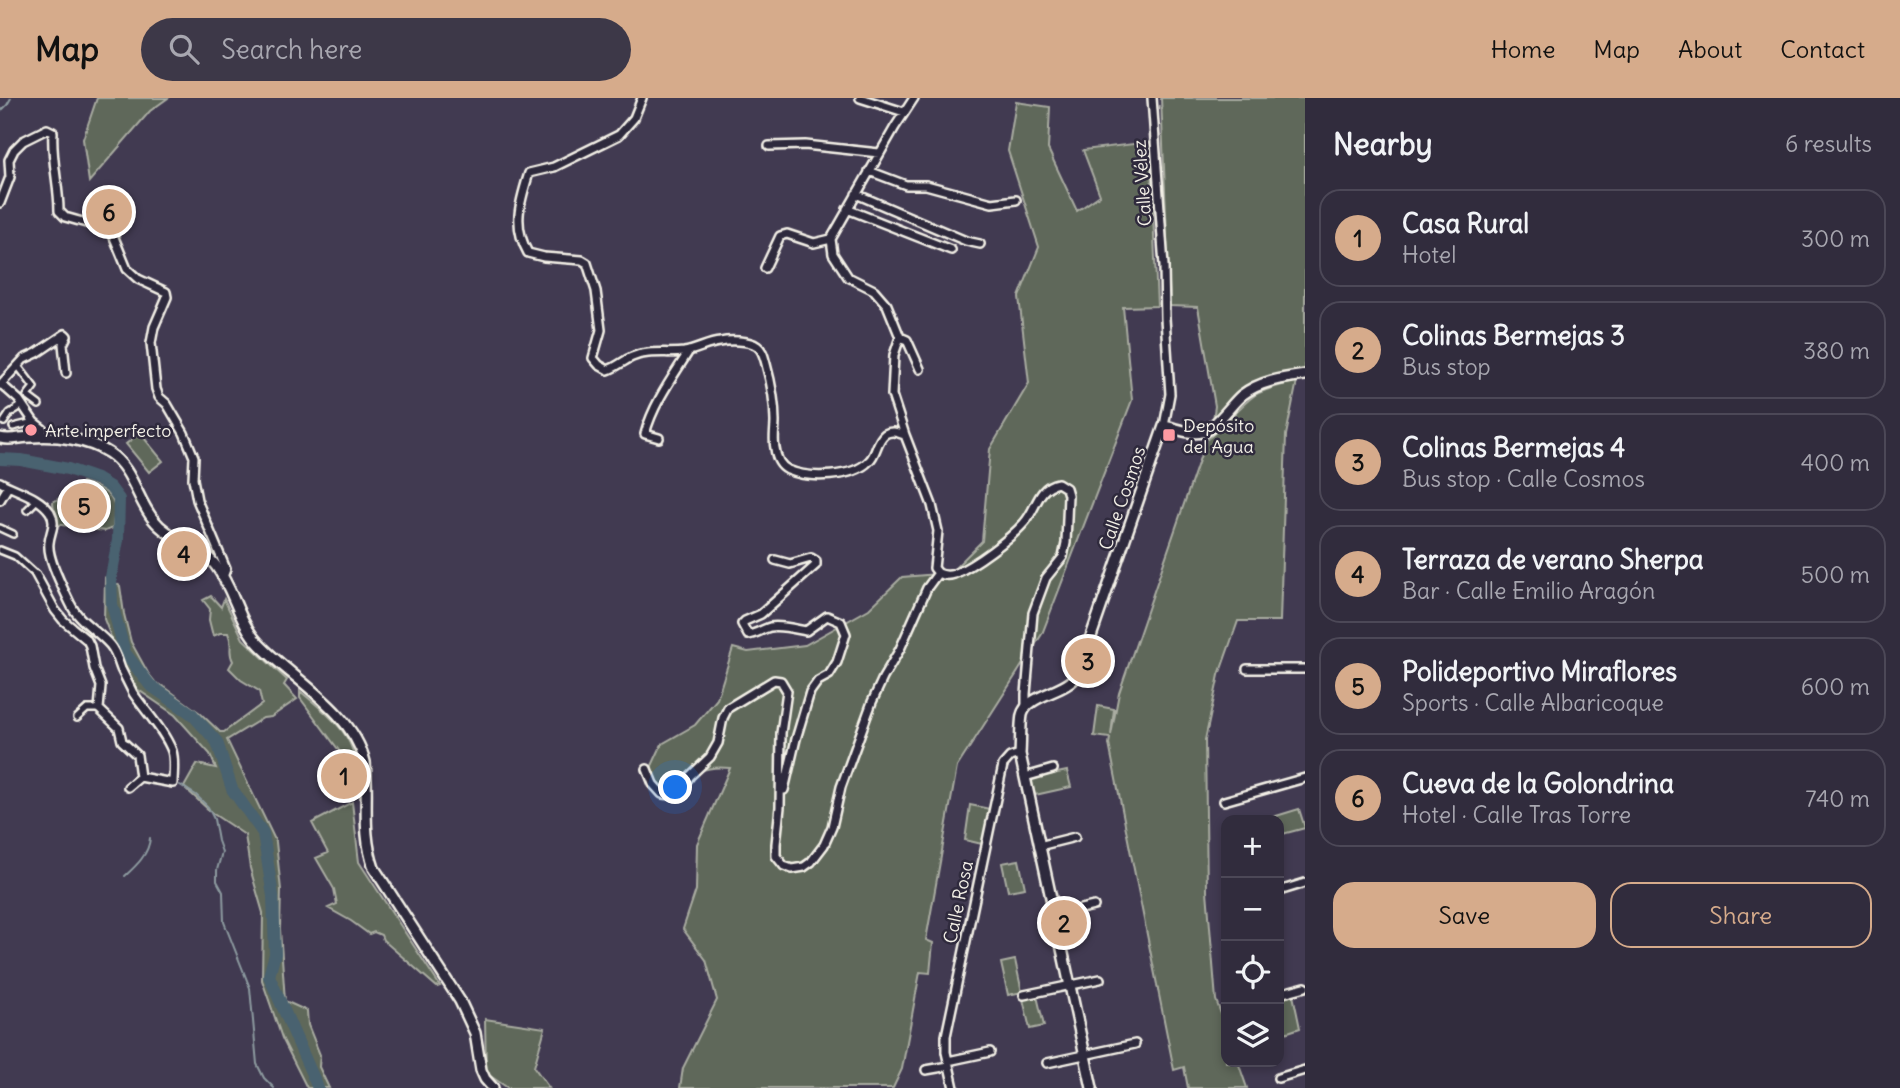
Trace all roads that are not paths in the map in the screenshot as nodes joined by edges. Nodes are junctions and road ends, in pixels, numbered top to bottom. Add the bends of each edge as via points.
1 (642, 98) edge
2 (860, 98) edge
3 (914, 98) edge
4 (1152, 98) edge
5 (904, 112) junction
6 (769, 146) dead end
7 (879, 153) junction
8 (869, 171) junction
9 (856, 194) junction
10 (1016, 200) dead end
11 (0, 203) edge
12 (847, 209) junction
13 (831, 239) junction
14 (980, 244) dead end
15 (951, 250) dead end
16 (1164, 266) joint
17 (765, 268) dead end
18 (900, 337) junction
19 (689, 351) junction
20 (18, 366) junction
21 (920, 369) dead end
22 (66, 373) dead end
23 (1305, 376) edge
24 (1, 384) edge
25 (12, 395) junction
26 (23, 405) junction
27 (4, 422) dead end
28 (34, 422) junction
29 (1164, 426) junction
30 (13, 427) dead end
31 (905, 435) junction
32 (43, 436) junction
33 (659, 438) dead end
34 (2, 442) edge
35 (4, 484) edge
36 (0, 500) edge
37 (36, 501) junction
38 (27, 510) dead end
39 (0, 528) edge
40 (13, 534) dead end
41 (0, 550) edge
42 (775, 560) dead end
43 (938, 573) junction
44 (36, 575) joint
45 (223, 577) junction
46 (1247, 669) dead end
47 (1305, 669) edge
48 (1026, 706) junction
49 (99, 709) junction
50 (77, 718) dead end
51 (1020, 754) junction
52 (647, 769) dead end
53 (1053, 769) dead end
54 (140, 777) junction
55 (1025, 777) junction
56 (1305, 778) edge
57 (128, 787) dead end
58 (1224, 801) dead end
59 (780, 807) junction
60 (1075, 837) dead end
61 (1039, 846) junction
62 (1305, 883) edge
63 (1284, 889) edge
64 (1094, 906) dead end
65 (1054, 915) junction
66 (1100, 979) dead end
67 (1070, 985) junction
68 (1305, 987) edge
69 (1284, 993) edge
70 (1024, 995) dead end
71 (1135, 1044) dead end
72 (990, 1052) dead end
73 (1084, 1055) junction
74 (948, 1063) junction
75 (1047, 1063) dead end
76 (926, 1070) dead end
77 (1305, 1070) edge
78 (1278, 1078) dead end
79 (493, 1088) edge
80 (954, 1088) edge
81 (1092, 1088) edge

1 - 19 street via 634,118 619,135 554,167 529,173 518,229 528,253 587,263 601,330 593,358 599,365 608,370 639,355
2 - 5 street
3 - 5 street
4 - 16 street, Calle Vélez
5 - 7 street
6 - 7 street
7 - 8 street
8 - 9 street
8 - 10 street via 906,185 992,203
9 - 12 street
9 - 14 street
11 - 45 street via 10,177 13,150 47,129 53,132 59,211 65,217 111,230 127,268 138,279 166,292 152,343 156,389 194,457 197,500 226,569
12 - 13 street
12 - 15 street
13 - 17 street via 814,243 788,234 780,236
13 - 18 street via 833,254 848,277 874,290 887,304
16 - 29 street, Calle Cosmos via 1170,394
18 - 21 street via 907,340
18 - 31 street via 892,395
19 - 31 street via 720,342 743,342 762,352 773,395 775,447 781,465 788,470 814,476 858,470 871,460 884,435 893,431
19 - 33 street via 648,423 645,434
20 - 22 street via 65,334
20 - 24 street
20 - 25 street via 34,387 27,396 39,405
23 - 29 street via 1252,388 1200,433
24 - 25 street
25 - 26 street
26 - 27 street
26 - 28 street
28 - 30 street
28 - 32 street via 43,429
29 - 48 street, Calle Cosmos via 1078,674
31 - 43 street via 932,505 938,531 934,568
32 - 34 street
32 - 45 street via 85,443 115,458 152,518 208,557
35 - 36 street
35 - 37 street
37 - 38 street
37 - 54 street via 54,521 48,547 69,602 79,618 111,646 132,692 172,751 173,783
39 - 40 street
41 - 44 street via 15,556
42 - 59 street via 790,564 811,558 816,565 785,595 742,624 748,635 778,627 806,631 827,616 841,622 846,634 830,675 810,692
43 - 48 street via 953,575 1004,540 1025,522 1050,485 1059,483 1066,488 1063,557 1042,585 1033,612
43 - 59 street via 872,702 841,787 832,828 804,867 784,866 776,856
44 - 49 street via 55,611 90,646 101,686
45 - 79 street via 254,640 345,721 358,741 365,762 367,845 374,868 460,1001 475,1033 481,1070
46 - 47 street
48 - 51 street
49 - 50 street via 87,709
49 - 54 street via 137,755
51 - 55 street
51 - 74 street, Calle Rosa via 1003,765 946,1036
52 - 59 street via 663,794 673,795 709,757 729,709 774,680 781,681 787,691
53 - 55 street
54 - 57 street
55 - 61 street
56 - 58 street
60 - 61 street
61 - 65 street
62 - 63 street
64 - 65 street
65 - 67 street
66 - 67 street
67 - 70 street
67 - 73 street
68 - 69 street
71 - 73 street
72 - 74 street
73 - 75 street
73 - 81 street
74 - 76 street
74 - 80 street, Calle Rosa
77 - 78 street

